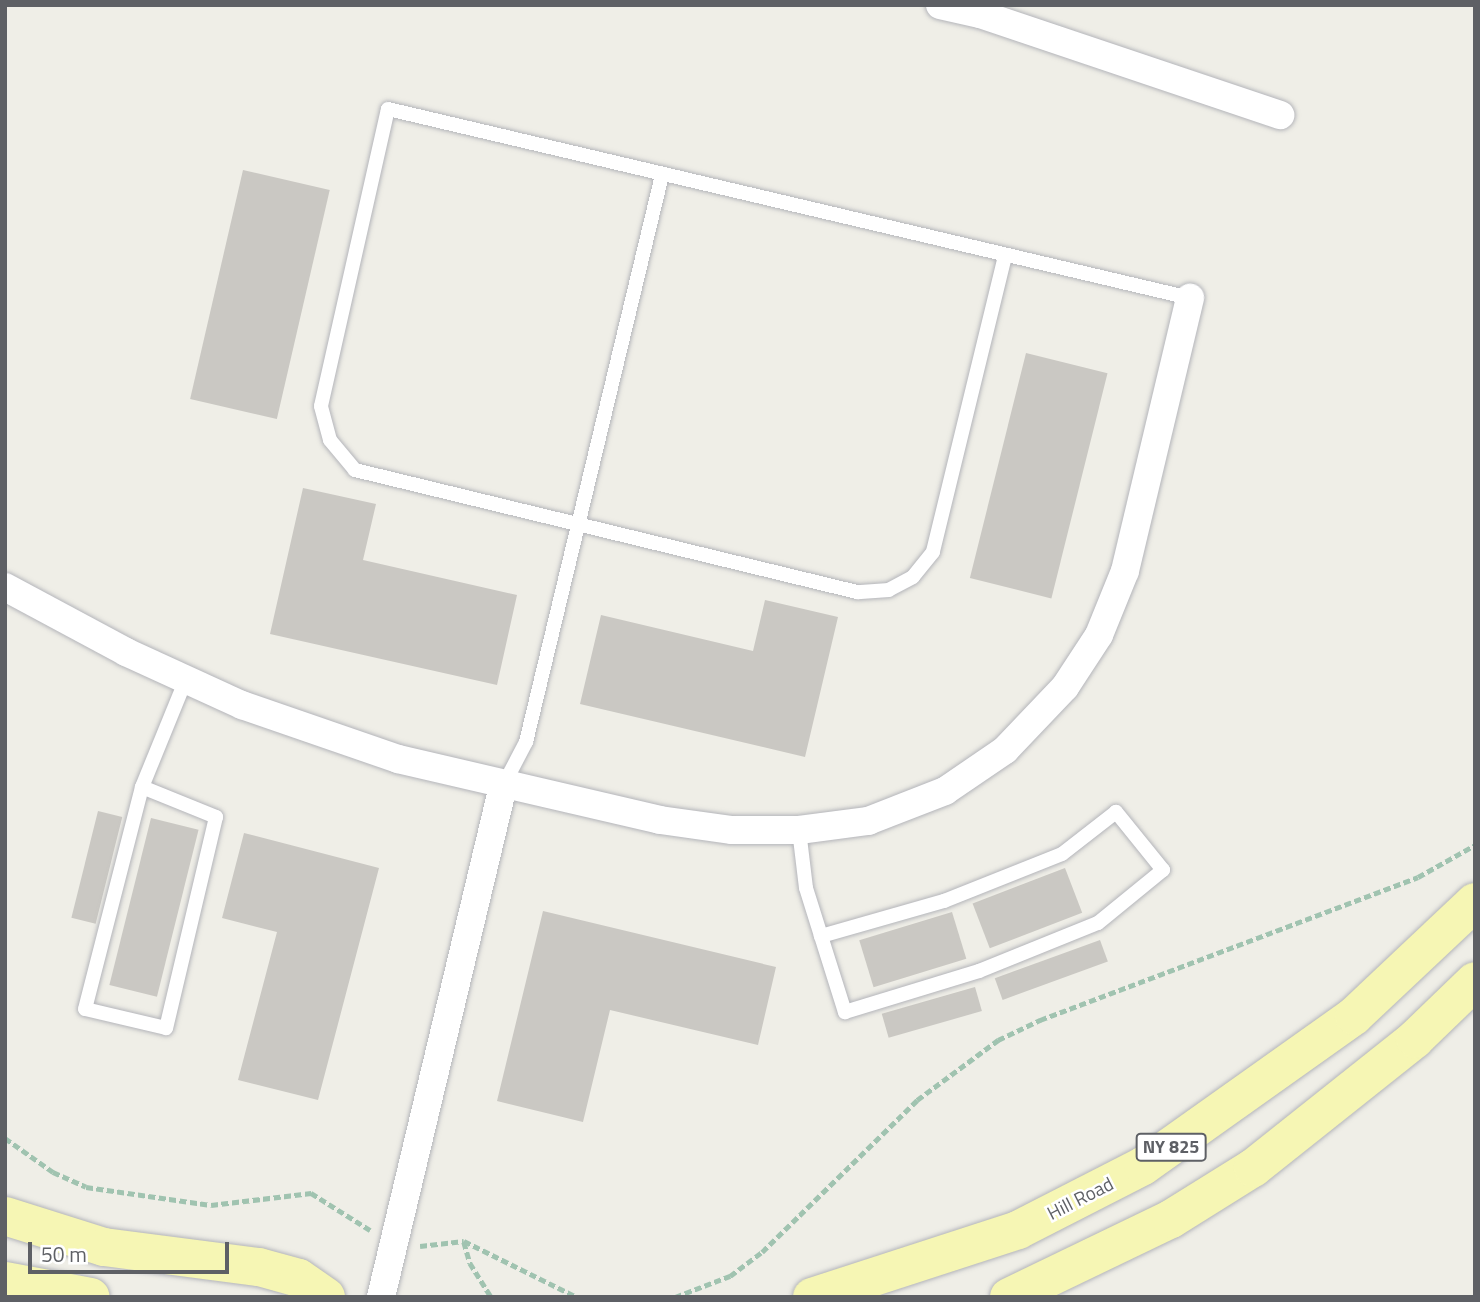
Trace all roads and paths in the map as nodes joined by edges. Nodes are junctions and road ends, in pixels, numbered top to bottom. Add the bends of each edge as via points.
1 (940, 5) edge
2 (975, 10) edge
3 (1280, 115) dead end
4 (662, 175) junction
5 (1005, 256) junction
6 (1190, 298) joint
7 (579, 524) junction
8 (5, 587) edge
9 (186, 679) junction
10 (503, 786) junction
11 (142, 787) junction
12 (799, 830) junction
13 (1475, 845) edge
14 (1475, 902) edge
15 (821, 936) junction
16 (1475, 981) edge
17 (5, 1138) edge
18 (5, 1216) edge
19 (464, 1241) junction
20 (394, 1245) junction
21 (5, 1281) edge
22 (563, 1295) edge
23 (91, 1297) edge
24 (326, 1297) edge
25 (380, 1297) edge
26 (491, 1297) edge
27 (577, 1297) edge
28 (675, 1297) edge
29 (812, 1297) edge
30 (1009, 1297) edge

1 - 2 street
2 - 3 street
4 - 5 lane
4 - 7 lane
4 - 7 lane via 388,109 321,406 330,440 355,470
5 - 6 lane
5 - 7 lane via 933,551 913,576 889,590 858,592
6 - 12 street via 1125,571 1099,635 1066,687 1004,750 944,792 868,821
7 - 10 lane via 526,743
8 - 9 street
9 - 10 street via 318,733
9 - 11 lane
10 - 12 street via 660,820 732,830
10 - 20 street
11 - 11 lane via 85,1009 166,1028 216,817
12 - 15 lane via 806,888
13 - 28 path via 1418,877 998,1040 917,1100 762,1252 730,1276
14 - 29 main road, Hill Road / NY 825 via 1354,1016 1143,1166 1018,1230
15 - 15 lane via 845,1012 979,971 1098,923 1163,870 1116,812 1062,854 944,901
16 - 30 main road via 1406,1047 1253,1168 1171,1219
17 - 20 path via 53,1172 122,1196 211,1205 311,1193
18 - 24 main road via 104,1247 259,1268 299,1278
19 - 20 path
19 - 22 path
19 - 26 path via 470,1263
20 - 25 street
21 - 23 main road
22 - 27 path

